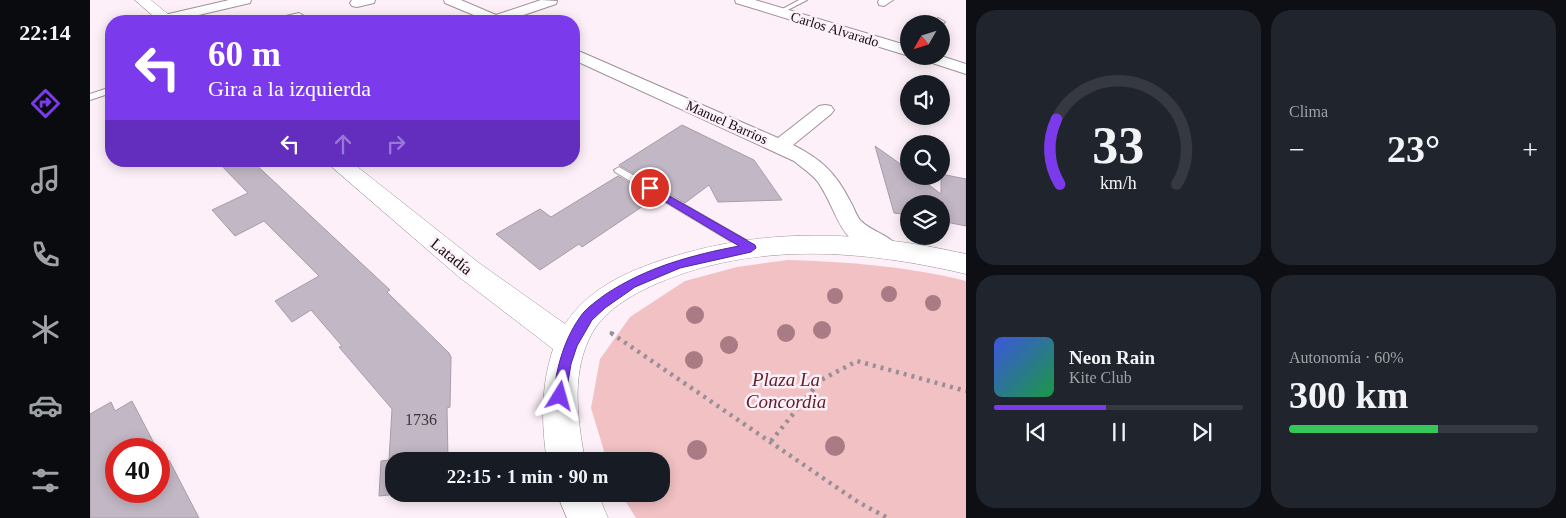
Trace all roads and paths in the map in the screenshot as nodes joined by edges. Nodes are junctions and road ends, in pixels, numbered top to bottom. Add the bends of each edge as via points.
1 (142, 0) edge
2 (246, 0) edge
3 (450, 0) edge
4 (741, 0) edge
5 (804, 0) edge
6 (551, 1) edge
7 (780, 12) junction
8 (160, 15) edge
9 (186, 15) edge
10 (485, 15) edge
11 (511, 15) edge
12 (900, 46) edge
13 (580, 58) edge
14 (950, 64) edge
15 (966, 69) edge
16 (105, 92) edge
17 (90, 97) edge
18 (825, 110) dead end
19 (780, 146) junction
20 (343, 167) edge
21 (618, 170) dead end
22 (850, 224) junction
23 (827, 243) junction
24 (751, 248) junction
25 (886, 248) junction
26 (966, 264) edge
27 (587, 316) junction
28 (571, 345) junction
29 (966, 391) edge
30 (771, 441) junction
31 (564, 452) edge
32 (581, 502) edge
33 (588, 518) edge
34 (888, 518) edge

1 - 8 street
2 - 9 street
3 - 10 street
4 - 7 street, Carlos Alvarado
5 - 7 lane
6 - 11 street
7 - 12 street, Carlos Alvarado
13 - 19 street, Manuel Barrios
14 - 15 street
16 - 17 lane
18 - 19 street
19 - 22 street, Manuel Barrios via 801,156 825,176
20 - 28 street, Latadía via 469,270
21 - 24 lane
22 - 23 street via 842,234
22 - 25 street, Manuel Barrios
23 - 24 street
23 - 25 street
24 - 27 street via 676,264 648,275 614,294
25 - 26 street
27 - 28 street
27 - 30 path
28 - 31 street via 562,378 559,407
29 - 30 path via 857,362 821,380
30 - 34 path via 858,502
32 - 33 street

